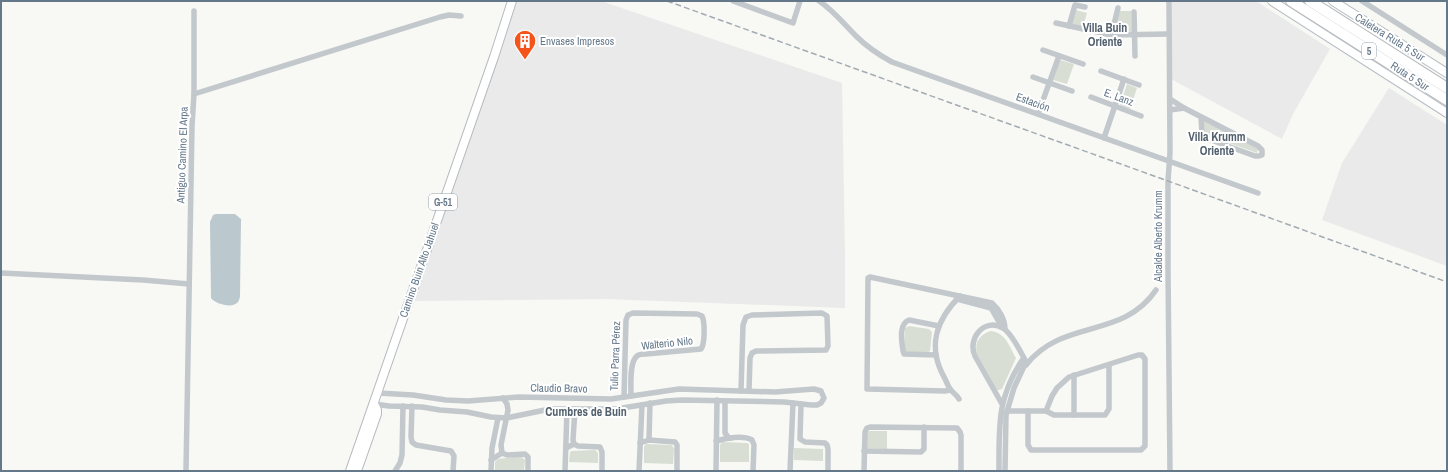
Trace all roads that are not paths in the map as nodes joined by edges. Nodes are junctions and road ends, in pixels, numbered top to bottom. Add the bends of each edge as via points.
1 (512, 1) edge
2 (733, 1) edge
3 (800, 1) edge
4 (820, 1) edge
5 (1169, 1) edge
6 (1272, 1) edge
7 (1291, 1) edge
8 (1310, 1) edge
9 (1333, 1) edge
10 (1362, 1) edge
11 (1085, 7) dead end
12 (1118, 8) dead end
13 (194, 11) dead end
14 (1134, 12) dead end
15 (461, 16) dead end
16 (1056, 23) dead end
17 (1069, 26) junction
18 (1134, 34) junction
19 (1169, 34) junction
20 (1111, 35) junction
21 (1109, 45) dead end
22 (1043, 50) dead end
23 (1447, 55) edge
24 (1059, 56) junction
25 (1135, 56) dead end
26 (1083, 64) dead end
27 (1101, 71) dead end
28 (1447, 73) edge
29 (1033, 77) dead end
30 (1124, 79) junction
31 (1049, 82) junction
32 (1139, 85) dead end
33 (1447, 88) edge
34 (1072, 91) dead end
35 (194, 94) junction
36 (1091, 97) dead end
37 (1170, 99) junction
38 (1447, 100) edge
39 (1115, 106) junction
40 (1184, 108) junction
41 (1170, 110) junction
42 (1447, 113) edge
43 (1038, 114) junction
44 (1141, 116) dead end
45 (1201, 117) junction
46 (1104, 138) junction
47 (1169, 161) junction
48 (1258, 193) dead end
49 (1, 273) edge
50 (189, 284) junction
51 (1156, 290) dead end
52 (959, 298) junction
53 (939, 326) junction
54 (1000, 326) junction
55 (1005, 329) junction
56 (743, 345) junction
57 (702, 349) joint
58 (625, 354) junction
59 (742, 355) junction
60 (752, 355) junction
61 (936, 355) junction
62 (635, 358) junction
63 (1023, 358) junction
64 (1026, 365) junction
65 (1108, 365) junction
66 (1074, 375) junction
67 (692, 389) junction
68 (950, 390) junction
69 (741, 391) junction
70 (749, 391) junction
71 (775, 392) junction
72 (378, 394) junction
73 (419, 395) junction
74 (631, 396) junction
75 (624, 397) junction
76 (503, 398) junction
77 (614, 398) junction
78 (959, 398) dead end
79 (692, 400) junction
80 (717, 400) junction
81 (725, 401) junction
82 (775, 402) junction
83 (650, 403) junction
84 (793, 403) junction
85 (374, 404) junction
86 (801, 404) junction
87 (1002, 404) junction
88 (642, 405) junction
89 (403, 406) junction
90 (415, 406) junction
91 (567, 408) junction
92 (575, 409) junction
93 (616, 409) junction
94 (1007, 411) junction
95 (1028, 411) junction
96 (1046, 411) junction
97 (1074, 415) junction
98 (498, 418) junction
99 (506, 418) junction
100 (924, 427) junction
101 (731, 438) junction
102 (999, 438) junction
103 (1006, 438) junction
104 (649, 440) junction
105 (716, 441) junction
106 (804, 442) junction
107 (640, 443) junction
108 (574, 444) junction
109 (416, 445) junction
110 (791, 446) junction
111 (566, 448) junction
112 (402, 450) junction
113 (864, 451) junction
114 (502, 454) junction
115 (491, 460) junction
116 (186, 471) edge
117 (350, 471) edge
118 (357, 471) edge
119 (395, 471) edge
120 (453, 471) edge
121 (491, 471) edge
122 (528, 471) edge
123 (565, 471) edge
124 (602, 471) edge
125 (639, 471) edge
126 (677, 471) edge
127 (716, 471) edge
128 (753, 471) edge
129 (790, 471) edge
130 (828, 471) edge
131 (864, 471) edge
132 (961, 471) edge
133 (999, 471) edge
134 (1006, 471) edge
135 (1170, 471) edge

1 - 72 main road, Camino Buin Alto Jahuel / G-51
2 - 3 street via 793,23
4 - 43 street, Estación via 860,41 886,59
5 - 19 street, Alcalde Alberto Krumm
6 - 42 main road
7 - 38 highway, Ruta 5 Sur / 5
8 - 33 highway, Ruta 5 Sur / 5
9 - 28 main road, Caletera Ruta 5 Sur
10 - 23 street
11 - 17 street via 1075,5
12 - 20 street
13 - 35 street
14 - 18 street
15 - 35 street, Antiguo Camino El Arpa via 440,17
16 - 17 street
17 - 20 street
18 - 19 street
18 - 20 street
18 - 25 street
19 - 37 street, Alcalde Alberto Krumm
20 - 21 street
22 - 24 street
24 - 26 street
24 - 31 street
27 - 30 street
29 - 31 street
30 - 32 street
30 - 39 street
31 - 34 street
31 - 43 street
35 - 50 street, Antiguo Camino El Arpa
36 - 39 street, E. Lanz
37 - 40 street
37 - 41 street, Alcalde Alberto Krumm
39 - 44 street, E. Lanz
39 - 46 street
40 - 41 street
40 - 45 street
41 - 47 street, Alcalde Alberto Krumm
43 - 46 street, Estación
45 - 45 street via 1260,147 1262,154 1255,156 1203,137
46 - 47 street, Estación
47 - 48 street, Estación
47 - 135 street, Alcalde Alberto Krumm
49 - 50 street
50 - 116 street, Antiguo Camino El Arpa
51 - 64 street via 1146,303 1130,315 1110,324 1058,339 1041,349
52 - 53 street via 944,315
52 - 54 street via 991,308
52 - 55 street via 992,303 1003,320
52 - 68 street via 870,277 867,279 867,389
53 - 61 street
53 - 61 street via 909,320 902,326 904,354
54 - 55 street
54 - 87 street via 991,325 980,330 974,338 973,349
55 - 63 street
56 - 59 street
56 - 60 street
56 - 60 street via 743,325 748,316 822,313 828,318 826,350
57 - 58 street, Tulio Parra Pérez via 704,321 701,315 633,313 628,315 626,320
57 - 62 street, Walterio Nilo via 640,354
58 - 62 street, Walterio Nilo
58 - 75 street, Tulio Parra Pérez
59 - 60 street
59 - 69 street
60 - 70 street
61 - 68 street
62 - 74 street, Walterio Nilo via 632,364
63 - 64 street
63 - 87 street
64 - 94 street via 1014,388
65 - 66 street
65 - 95 street via 1138,355 1145,359 1143,450 1031,450 1028,445
65 - 97 street via 1108,412 1103,415
66 - 96 street via 1057,388
66 - 97 street
67 - 69 street, Claudio Bravo
67 - 74 street, Claudio Bravo
67 - 79 street
68 - 78 street
69 - 70 street, Claudio Bravo
70 - 71 street, Claudio Bravo
71 - 82 street
71 - 86 street, Claudio Bravo via 814,389 823,393 823,400 819,405
72 - 73 street, Claudio Bravo
72 - 85 main road, Camino Buin Alto Jahuel / G-51
73 - 76 street, Claudio Bravo via 457,400
73 - 90 street
74 - 75 street, Claudio Bravo
75 - 77 street, Claudio Bravo
76 - 77 street, Claudio Bravo
76 - 99 street via 508,406
77 - 93 street via 617,403
79 - 80 street, Claudio Bravo
79 - 83 street, Claudio Bravo
80 - 81 street, Claudio Bravo
80 - 105 street
81 - 82 street, Claudio Bravo
81 - 101 street via 724,432
82 - 84 street, Claudio Bravo
83 - 88 street, Claudio Bravo
83 - 104 street
84 - 86 street, Claudio Bravo
84 - 110 street
85 - 89 street, Claudio Bravo
85 - 117 main road, Camino Buin Alto Jahuel / G-51
85 - 118 main road, Camino Buin Alto Jahuel / G-51 via 377,414
86 - 106 street via 800,436
87 - 102 street
88 - 93 street, Claudio Bravo
88 - 107 street
89 - 90 street, Claudio Bravo
89 - 112 street
90 - 98 street, Claudio Bravo
90 - 109 street via 411,437
91 - 92 street, Claudio Bravo
91 - 99 street, Claudio Bravo
91 - 111 street
92 - 93 street, Claudio Bravo
92 - 108 street
94 - 95 street
94 - 103 street
95 - 96 street
96 - 97 street via 1054,415
98 - 99 street, Claudio Bravo
98 - 115 street
99 - 114 street via 500,445
100 - 113 street via 869,427 865,432
100 - 113 street via 924,449 921,452
100 - 132 street via 952,427 959,430
101 - 105 street
101 - 128 street via 752,440
102 - 103 street via 1002,435
102 - 133 street
103 - 134 street
104 - 107 street
104 - 126 street via 676,442
105 - 127 street
106 - 110 street
106 - 130 street via 827,444
107 - 125 street
108 - 111 street
108 - 124 street via 601,448
109 - 112 street
109 - 120 street via 451,451 454,456
110 - 129 street
111 - 123 street
112 - 119 street via 400,463
113 - 131 street
114 - 115 street
114 - 122 street via 527,455
115 - 121 street

